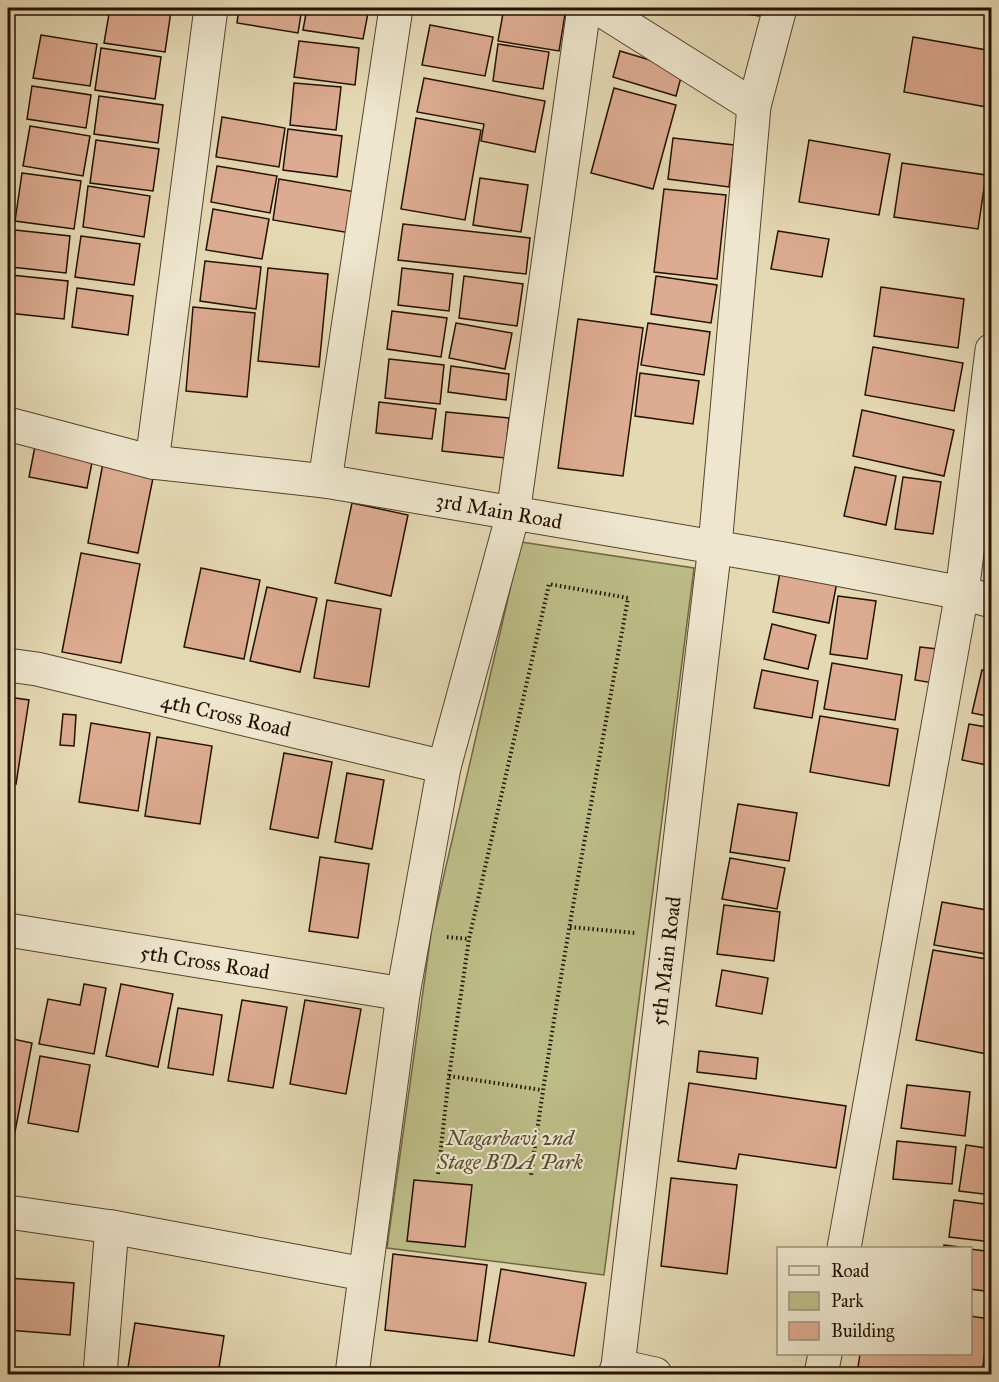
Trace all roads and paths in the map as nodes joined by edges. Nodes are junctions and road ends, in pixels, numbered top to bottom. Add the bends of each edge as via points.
1 (211, 8) edge
2 (396, 8) edge
3 (585, 8) edge
4 (598, 8) edge
5 (780, 8) edge
6 (754, 106) junction
7 (992, 350) edge
8 (8, 424) edge
9 (153, 462) junction
10 (325, 481) junction
11 (513, 514) junction
12 (715, 546) junction
13 (977, 597) edge
14 (8, 665) edge
15 (444, 767) junction
16 (570, 927) junction
17 (8, 930) edge
18 (669, 937) junction
19 (403, 994) junction
20 (449, 1076) junction
21 (542, 1090) junction
22 (438, 1174) dead end
23 (531, 1176) dead end
24 (8, 1212) edge
25 (112, 1227) junction
26 (844, 1247) edge
27 (364, 1274) junction
28 (825, 1355) edge
29 (617, 1370) edge
30 (100, 1374) edge
31 (352, 1374) edge
32 (655, 1374) edge
33 (821, 1374) edge

1 - 9 street
2 - 10 street
3 - 11 street
4 - 6 street
5 - 6 street, 5th Main Road
6 - 12 street, 5th Main Road
7 - 13 street
8 - 9 street, 3rd Main Road
9 - 10 street, 3rd Main Road
10 - 11 street, 3rd Main Road
11 - 12 street, 3rd Main Road
11 - 15 street
12 - 13 street, 3rd Main Road
12 - 18 street, 5th Main Road
13 - 26 street
14 - 15 street, 4th Cross Road
15 - 19 street
16 - 18 path
16 - 20 path via 628,598 549,584 469,939
16 - 21 path
17 - 19 street, 5th Cross Road
18 - 29 street, 5th Main Road
19 - 27 street
20 - 21 path
20 - 22 path
21 - 23 path
24 - 25 street
25 - 27 street
25 - 30 street
27 - 31 street
28 - 33 street
29 - 32 street

